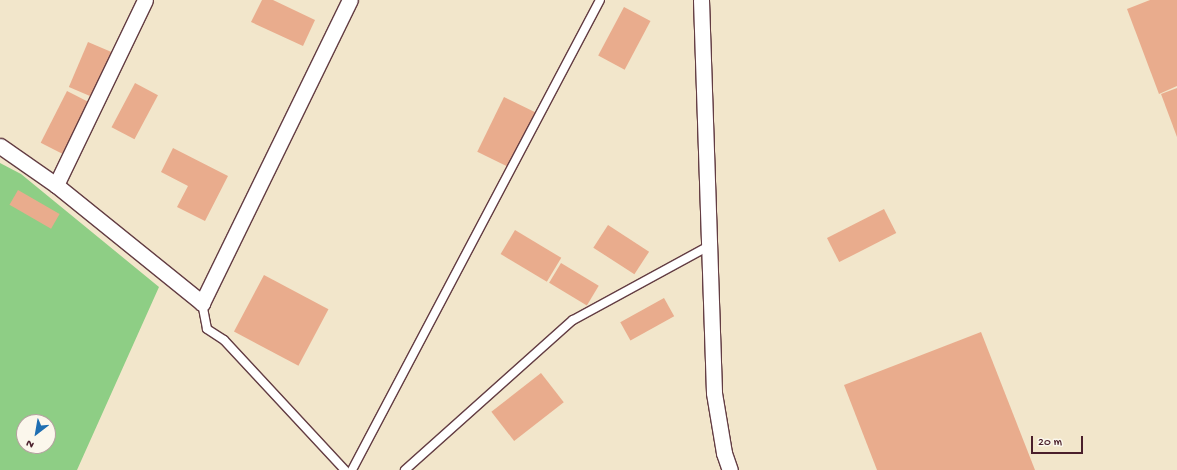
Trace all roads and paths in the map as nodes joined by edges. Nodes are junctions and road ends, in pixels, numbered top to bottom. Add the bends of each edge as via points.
1 (145, 0) edge
2 (350, 0) edge
3 (600, 0) edge
4 (701, 0) edge
5 (0, 146) edge
6 (56, 184) junction
7 (709, 246) junction
8 (202, 303) junction
9 (345, 470) edge
10 (352, 470) edge
11 (405, 470) edge
12 (730, 470) edge

1 - 6 street
2 - 8 street
3 - 10 lane
4 - 7 street
5 - 6 street
6 - 8 street
7 - 11 lane via 572,320
7 - 12 street via 714,393 724,453
8 - 9 lane via 207,329 224,340

